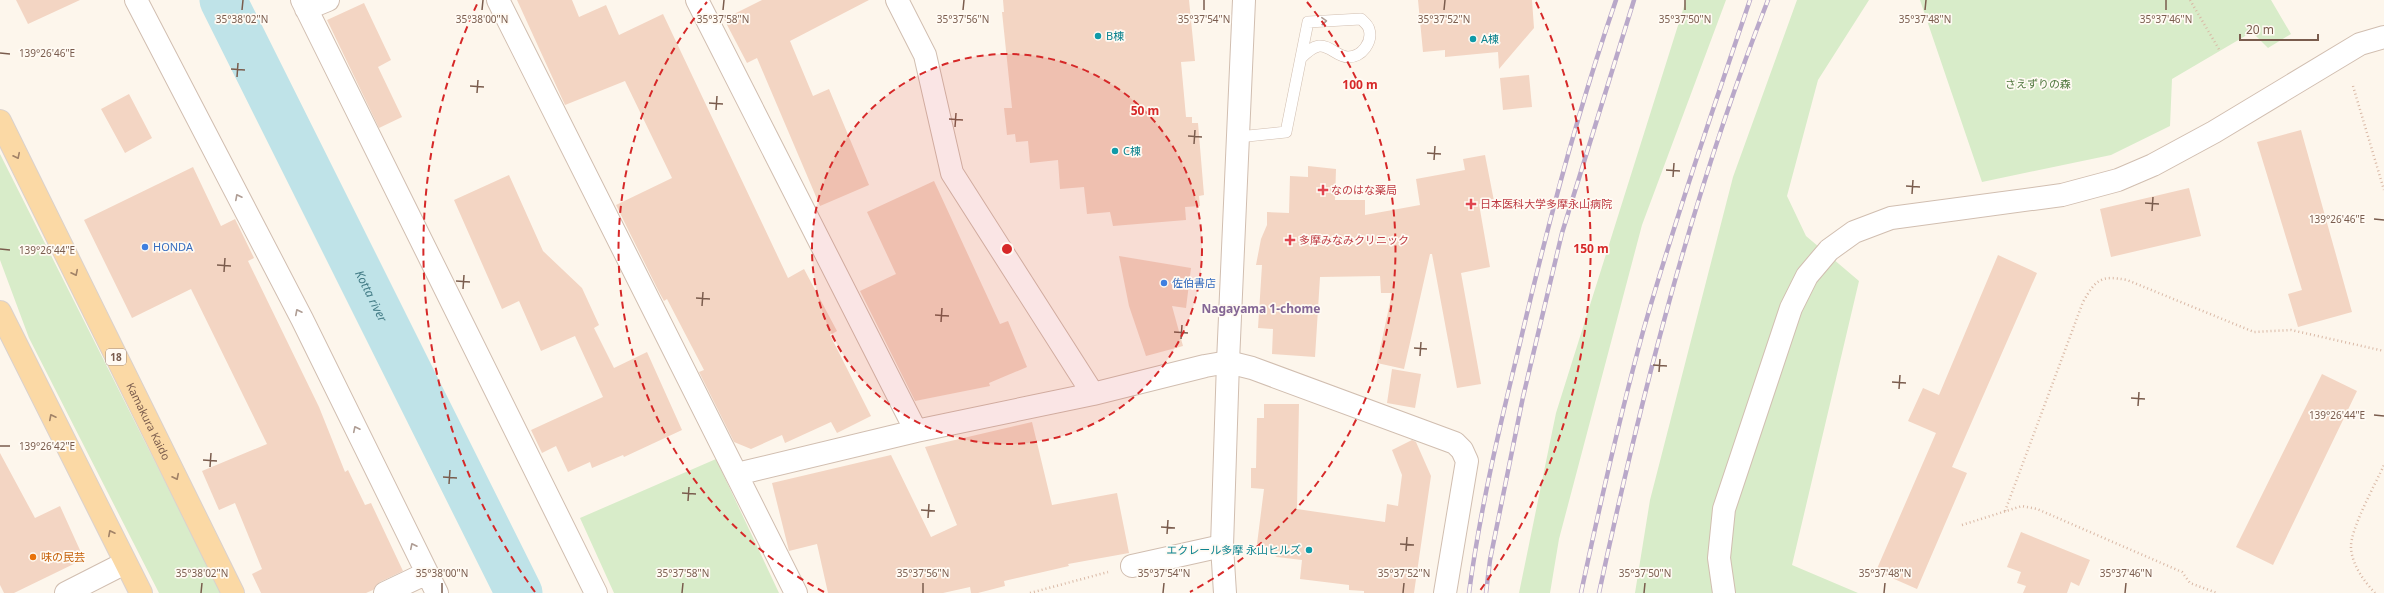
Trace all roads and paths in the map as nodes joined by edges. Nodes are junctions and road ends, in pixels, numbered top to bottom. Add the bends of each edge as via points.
1 (136, 0) edge
2 (328, 0) edge
3 (498, 0) edge
4 (697, 0) edge
5 (897, 0) edge
6 (1244, 0) edge
7 (2190, 0) edge
8 (304, 5) edge
9 (2384, 37) edge
10 (2220, 51) dead end
11 (1301, 58) junction
12 (2353, 86) dead end
13 (0, 121) edge
14 (1238, 137) junction
15 (2384, 190) edge
16 (0, 312) edge
17 (2384, 351) edge
18 (1228, 362) junction
19 (1093, 394) junction
20 (916, 431) junction
21 (2384, 464) edge
22 (737, 474) junction
23 (2005, 511) junction
24 (1962, 525) dead end
25 (1222, 546) junction
26 (125, 563) junction
27 (1132, 566) joint
28 (427, 573) junction
29 (66, 593) edge
30 (141, 593) edge
31 (233, 593) edge
32 (385, 593) edge
33 (437, 593) edge
34 (596, 593) edge
35 (796, 593) edge
36 (1030, 593) edge
37 (1225, 593) edge
38 (1445, 593) edge
39 (1724, 593) edge
40 (2217, 593) edge
41 (2375, 593) edge

28 -> 1 street via 298,312
2 - 8 street
3 - 22 street
4 - 20 street
5 - 19 street via 925,55 952,173
6 - 14 street
7 - 10 path
8 - 34 street
9 - 39 street via 2360,44 2207,135 2153,165 2118,180 2062,195 1891,218 1854,232 1829,250 1807,276 1791,308 1724,509 1719,558
11 -> 11 lane via 1308,22 1361,19 1369,28 1369,41 1357,56 1347,57 1320,46
11 - 14 lane via 1286,132
12 - 15 path
13 -> 31 main road, Kamakura Kaido / 18
14 - 18 street
26 -> 16 main road
17 - 23 path via 2291,330 2254,332 2127,280 2108,277 2093,284 2083,302
18 - 19 street
18 - 25 street
18 - 38 street via 1252,368 1455,442 1467,461
19 - 20 street
20 - 22 street
21 - 41 path via 2355,528 2351,547 2357,568
22 - 35 street
23 - 24 path
23 - 40 path via 2022,506 2036,509 2182,572 2190,583
25 - 27 street
25 - 37 street
26 - 29 street
26 - 30 main road
27 - 36 path
28 - 32 street
28 - 33 street

